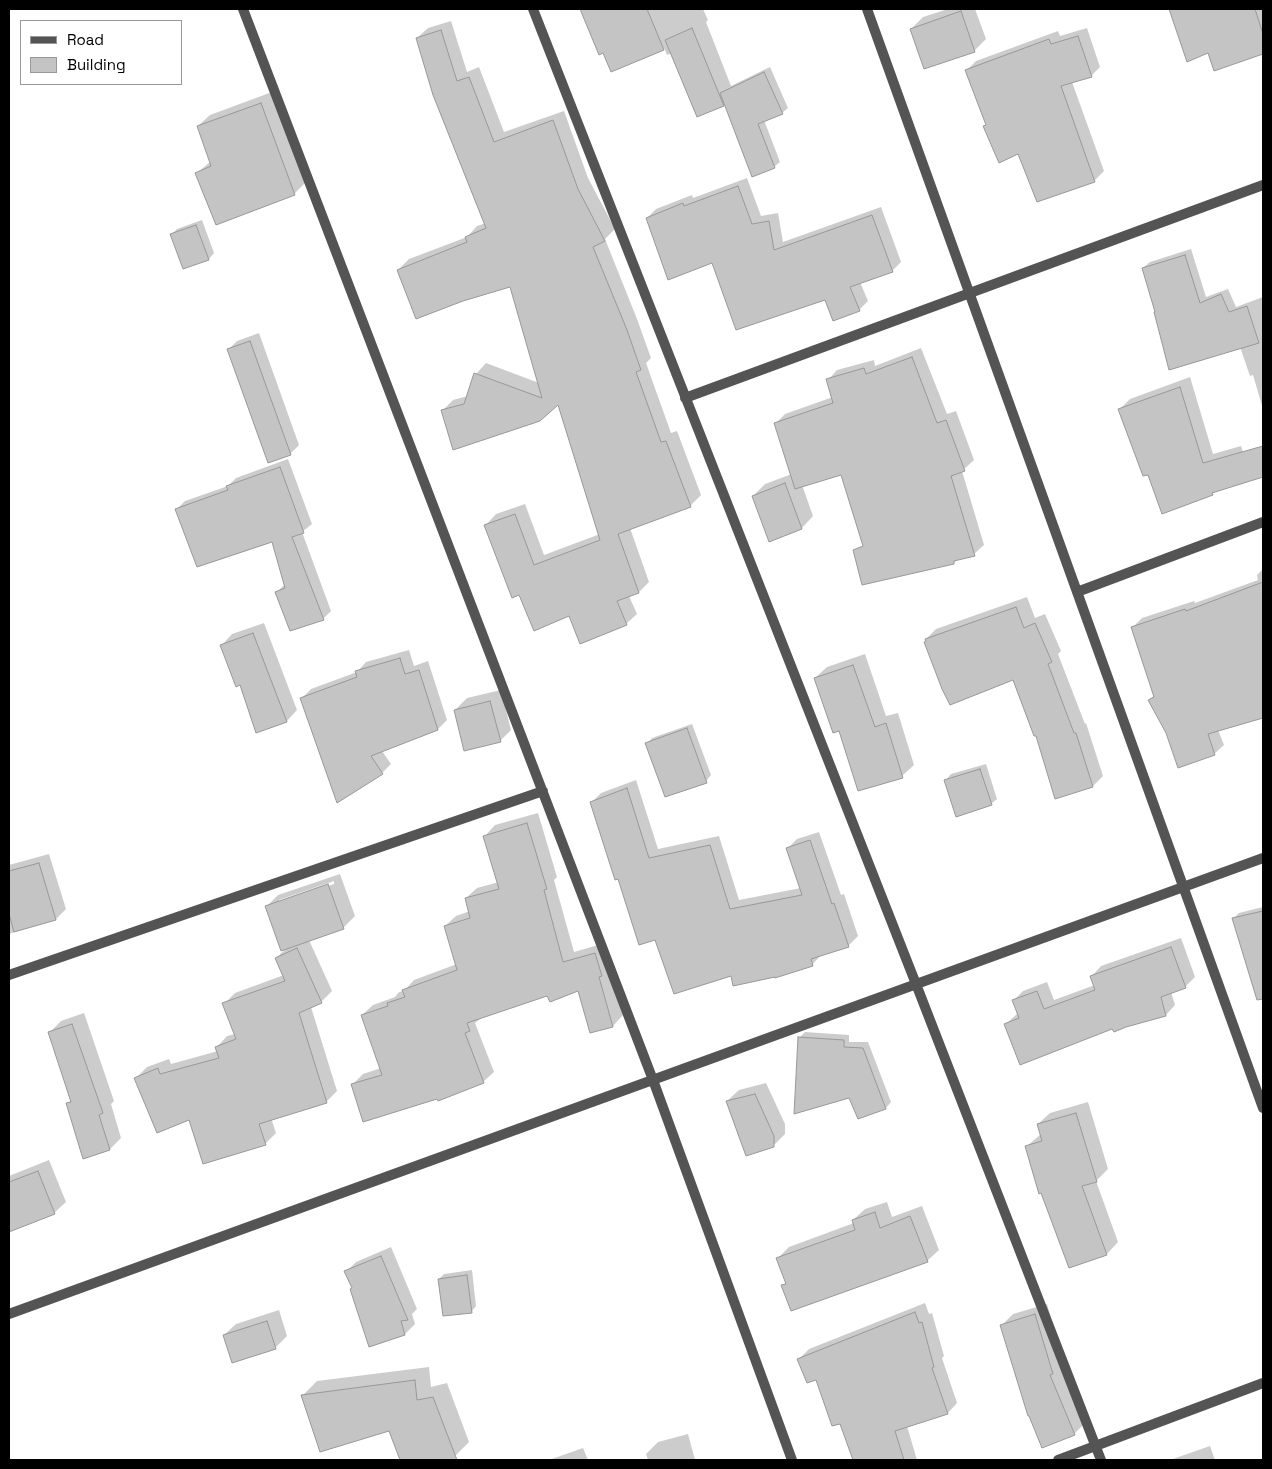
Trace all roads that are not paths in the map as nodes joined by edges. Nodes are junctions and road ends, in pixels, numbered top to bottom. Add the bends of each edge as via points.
1 (243, 9) edge
2 (533, 9) edge
3 (867, 9) edge
4 (1263, 185) edge
5 (969, 294) junction
6 (685, 398) junction
7 (1263, 522) edge
8 (1077, 592) junction
9 (542, 791) junction
10 (1263, 858) edge
11 (1184, 887) junction
12 (9, 975) edge
13 (916, 984) junction
14 (653, 1080) junction
15 (1263, 1108) edge
16 (9, 1314) edge
17 (1263, 1382) edge
18 (1096, 1446) junction
19 (792, 1460) edge
20 (1058, 1460) edge
21 (1101, 1460) edge

1 - 9 street
2 - 6 street
3 - 5 street
4 - 5 street
5 - 6 street
5 - 8 street
6 - 13 street
7 - 8 street
8 - 11 street
9 - 12 street
9 - 14 street
10 - 11 street
11 - 13 street
11 - 15 street
13 - 14 street
13 - 18 street
14 - 16 street
14 - 19 street
17 - 18 street
18 - 20 street
18 - 21 street

